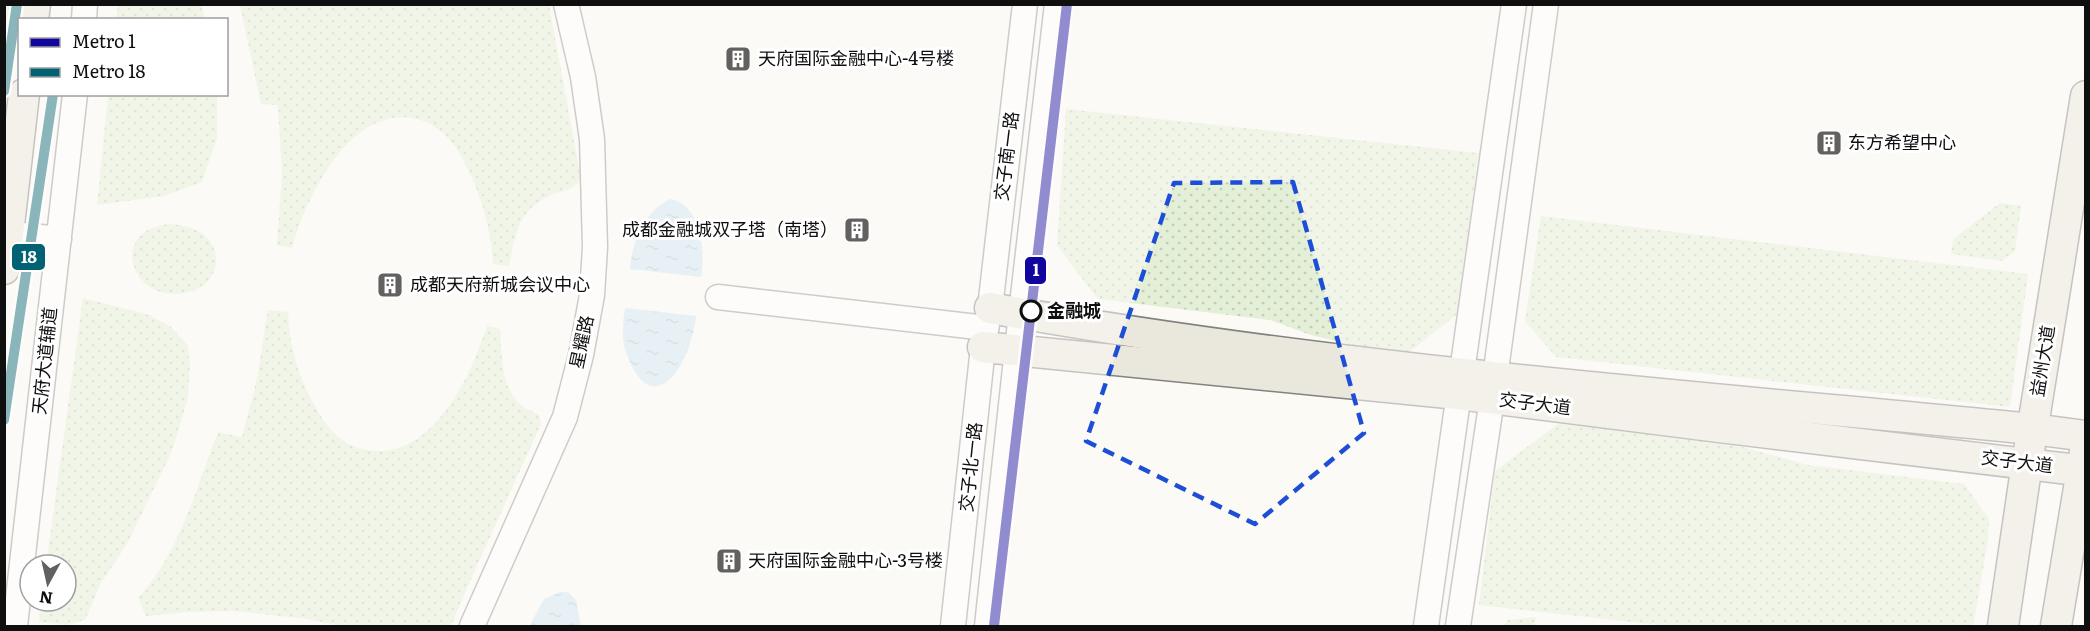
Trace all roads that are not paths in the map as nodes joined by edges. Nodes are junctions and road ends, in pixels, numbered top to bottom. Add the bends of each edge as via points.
1 (566, 4) edge
2 (1025, 4) edge
3 (1057, 4) edge
4 (1514, 4) edge
5 (1546, 4) edge
6 (24, 96) edge
7 (75, 96) edge
8 (2085, 96) edge
9 (7, 233) edge
10 (59, 239) junction
11 (4, 269) edge
12 (718, 297) dead end
13 (1021, 314) junction
14 (987, 328) junction
15 (1018, 350) junction
16 (1461, 383) junction
17 (1493, 387) junction
18 (2033, 429) junction
19 (2085, 436) edge
20 (2027, 463) junction
21 (2084, 463) edge
22 (15, 627) edge
23 (472, 627) edge
24 (953, 627) edge
25 (987, 627) edge
26 (1426, 627) edge
27 (1458, 627) edge
28 (2003, 627) edge
29 (2056, 627) edge

1 - 23 street, 星耀路 via 592,139 592,295 565,417
2 - 14 street, 交子南一路
3 - 13 street, 交子南一路
4 - 16 street
5 - 17 street
6 - 9 main road
7 - 10 street, 天府大道辅道
8 - 18 main road, 益州大道
9 - 10 street
9 - 11 main road
10 - 22 street, 天府大道辅道
12 - 14 street
13 - 14 main road, 交子大道
13 - 15 street, 交子北一路
13 - 16 main road, 交子大道
14 - 15 main road, 交子大道
14 - 24 street, 交子北一路
15 - 16 main road, 交子大道
15 - 25 street, 交子北一路
16 - 17 main road, 交子大道
16 - 26 street
17 - 18 main road, 交子大道
17 - 20 main road, 交子大道
17 - 27 street
18 - 19 main road, 交子大道
18 - 20 main road, 益州大道
20 - 21 main road, 交子大道
20 - 28 main road, 益州大道
21 - 29 main road

